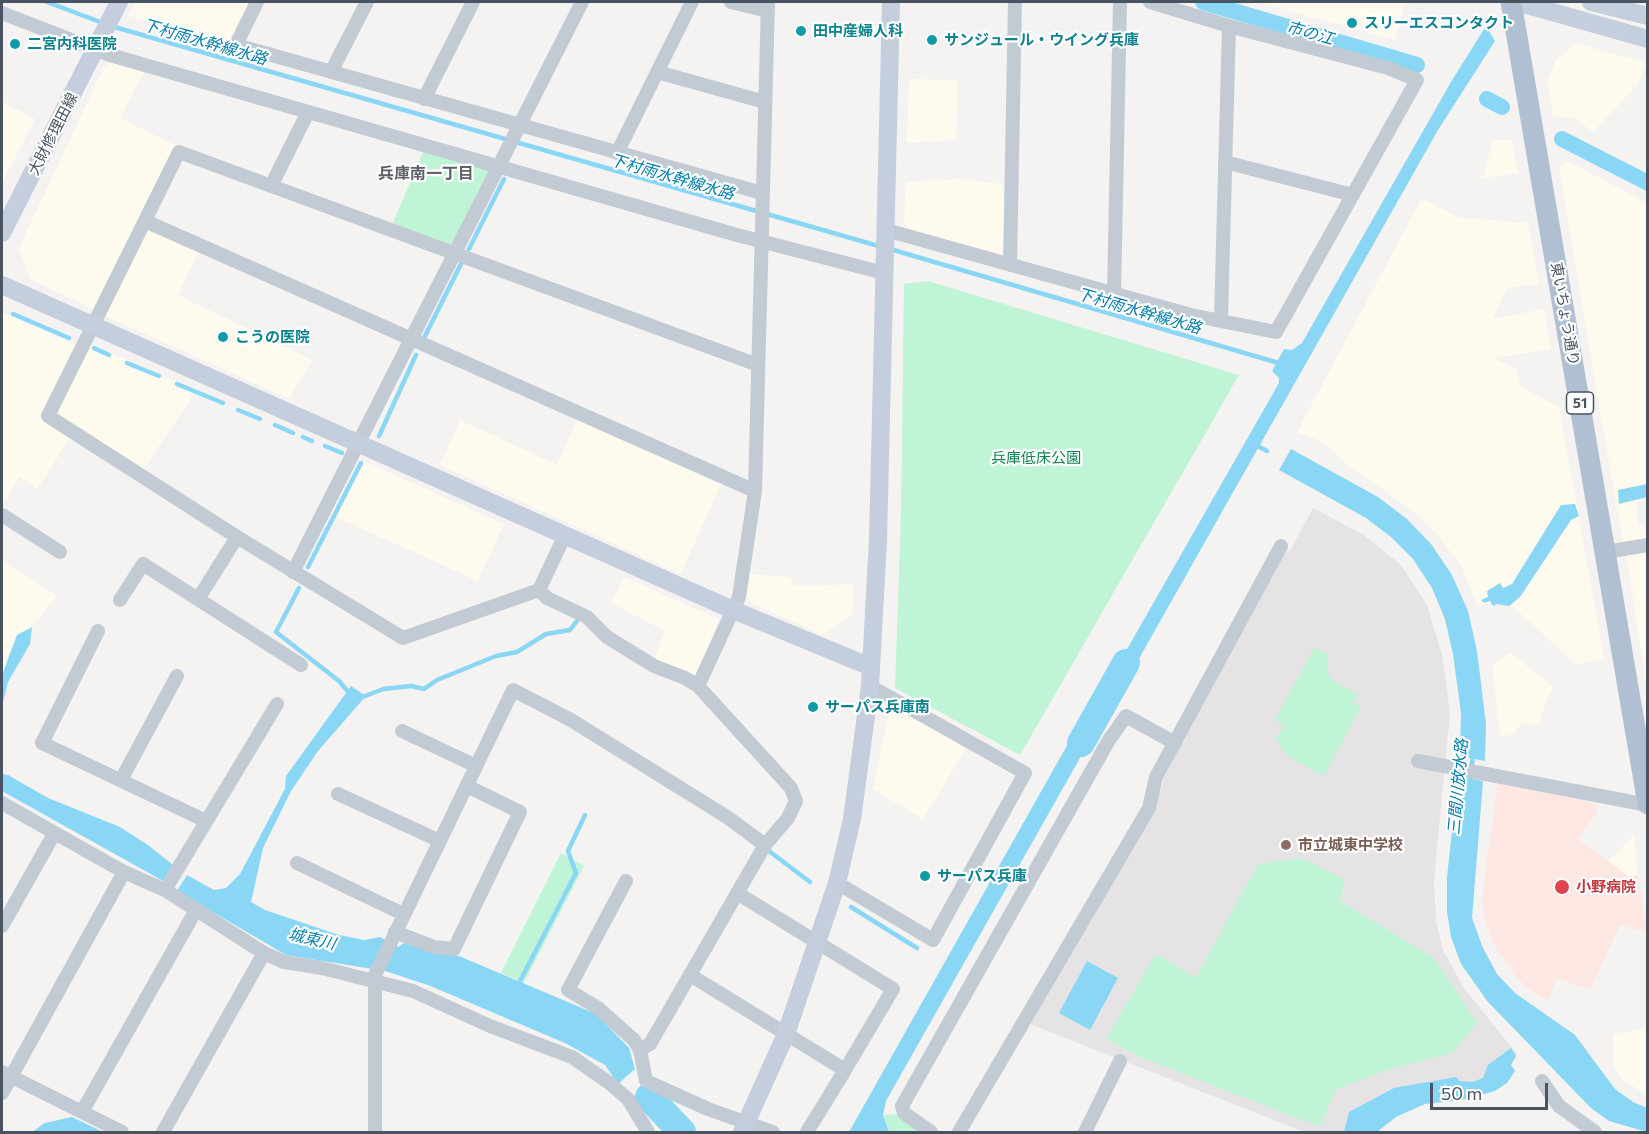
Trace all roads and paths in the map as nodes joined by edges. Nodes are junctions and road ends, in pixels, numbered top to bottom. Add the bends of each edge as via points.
1 (257, 2) edge
2 (367, 2) edge
3 (473, 2) edge
4 (582, 2) edge
5 (692, 2) edge
6 (731, 2) edge
7 (891, 2) edge
8 (1015, 2) edge
9 (1120, 2) edge
10 (1150, 2) edge
11 (1511, 2) edge
12 (1517, 2) edge
13 (1591, 2) edge
14 (768, 6) edge
15 (116, 8) edge
16 (2, 12) edge
17 (1647, 16) edge
18 (1229, 26) junction
19 (1647, 39) edge
20 (100, 42) junction
21 (331, 72) junction
22 (657, 72) junction
23 (424, 99) junction
24 (765, 102) junction
25 (308, 112) junction
26 (518, 129) junction
27 (617, 153) junction
28 (502, 161) junction
29 (1225, 162) junction
30 (271, 186) junction
31 (1353, 195) junction
32 (762, 196) junction
33 (145, 221) junction
34 (2, 233) edge
35 (886, 233) junction
36 (761, 234) junction
37 (455, 255) junction
38 (1010, 265) junction
39 (884, 267) junction
40 (2, 285) edge
41 (1113, 294) junction
42 (1221, 319) junction
43 (93, 325) junction
44 (412, 341) junction
45 (758, 365) junction
46 (360, 444) junction
47 (755, 491) junction
48 (2, 515) edge
49 (565, 535) junction
50 (237, 537) junction
51 (1647, 545) edge
52 (1281, 546) dead end
53 (60, 552) dead end
54 (1606, 552) junction
55 (293, 572) junction
56 (539, 590) junction
57 (198, 599) junction
58 (120, 600) dead end
59 (733, 609) junction
60 (98, 631) dead end
61 (301, 664) dead end
62 (871, 667) junction
63 (177, 676) dead end
64 (698, 686) junction
65 (870, 686) junction
66 (277, 704) dead end
67 (402, 731) dead end
68 (1175, 743) junction
69 (1418, 761) dead end
70 (476, 766) junction
71 (121, 780) junction
72 (467, 786) junction
73 (338, 794) dead end
74 (2, 803) edge
75 (1647, 805) edge
76 (206, 821) junction
77 (54, 834) junction
78 (440, 841) junction
79 (765, 844) junction
80 (297, 863) dead end
81 (124, 872) junction
82 (626, 881) dead end
83 (837, 883) junction
84 (165, 890) junction
85 (737, 893) junction
86 (196, 910) junction
87 (403, 914) junction
88 (2, 926) edge
89 (393, 935) junction
90 (819, 942) junction
91 (264, 953) junction
92 (690, 975) junction
93 (375, 979) junction
94 (786, 1034) junction
95 (640, 1050) junction
96 (1120, 1061) dead end
97 (845, 1070) junction
98 (6, 1074) edge
99 (646, 1081) junction
100 (1542, 1081) dead end
101 (2, 1093) edge
102 (628, 1099) junction
103 (82, 1112) junction
104 (744, 1129) edge
105 (122, 1132) edge
106 (163, 1132) edge
107 (375, 1132) edge
108 (648, 1132) edge
109 (773, 1132) edge
110 (807, 1132) edge
111 (931, 1132) edge
112 (959, 1132) edge
113 (1084, 1132) edge
114 (1595, 1132) edge

1 - 21 street via 236,45
2 - 21 street
3 - 23 street
4 - 26 street
5 - 22 street
6 - 14 street
7 - 35 street
8 - 38 street
9 - 41 street
10 - 18 street
11 - 54 main road, 東いちょう通り / 51
12 - 19 street
13 - 17 street
14 - 24 street
15 - 20 street, 大財修理田線
16 - 20 street
18 - 29 street
18 - 31 street via 1388,68 1417,80
20 - 25 street
20 - 34 street, 大財修理田線
21 - 23 street
22 - 24 street
22 - 27 street
23 - 26 street
24 - 32 street
25 - 28 street
25 - 30 street
26 - 27 street
26 - 28 street
27 - 32 street
28 - 36 street
28 - 37 street
29 - 31 street
29 - 42 street
30 - 33 street via 179,153
30 - 37 street
31 - 42 street via 1276,332
32 - 36 street
33 - 43 street
33 - 44 street
35 - 38 street
35 - 39 street
36 - 39 street
36 - 45 street
37 - 44 street
37 - 45 street
38 - 41 street
39 - 62 street
40 - 43 street
41 - 42 street
43 - 46 street
43 - 50 street via 48,416
44 - 46 street
44 - 47 street
45 - 47 street
46 - 49 street
46 - 55 street
47 - 59 street via 739,597
48 - 53 street
49 - 56 street
49 - 59 street
50 - 55 street
50 - 57 street
51 - 54 street
52 - 68 street
54 - 75 main road, 東いちょう通り / 51
55 - 56 street via 403,638
56 - 64 street via 547,598 587,616 606,637 654,666
57 - 58 street via 143,564
57 - 61 street
59 - 62 street
59 - 64 street
60 - 71 street via 42,742
62 - 65 street
63 - 71 street
64 - 79 street via 790,788 796,801 788,818
65 - 83 street via 852,819
65 - 83 street via 1025,773 933,940
66 - 76 street
67 - 70 street
68 - 111 street via 1126,716 1109,740 902,1106 904,1113
68 - 112 street via 1156,777 1149,808
69 - 75 street
70 - 72 street
70 - 79 street via 513,690 571,720
71 - 76 street
72 - 78 street
72 - 89 street via 520,812 454,948 434,947
73 - 78 street
74 - 77 street
76 - 84 street
77 - 81 street
77 - 88 street
78 - 87 street
79 - 85 street
80 - 87 street
81 - 84 street
81 - 98 street
82 - 95 street via 568,990 598,1008
83 - 90 street
84 - 86 street
85 - 90 street
85 - 92 street
86 - 91 street
86 - 103 street
87 - 89 street
89 - 93 street
90 - 94 street
90 - 97 street via 893,989
91 - 93 street via 284,963
91 - 106 street
92 - 94 street
92 - 95 street via 650,1044
93 - 102 street via 413,990 490,1026 572,1057
93 - 107 street
94 - 97 street
94 - 104 street
95 - 99 street
96 - 113 street
97 - 110 street
98 - 101 street
98 - 103 street
99 - 102 street
99 - 104 street
100 - 114 street via 1559,1106
102 - 108 street
103 - 105 street
104 - 109 street

